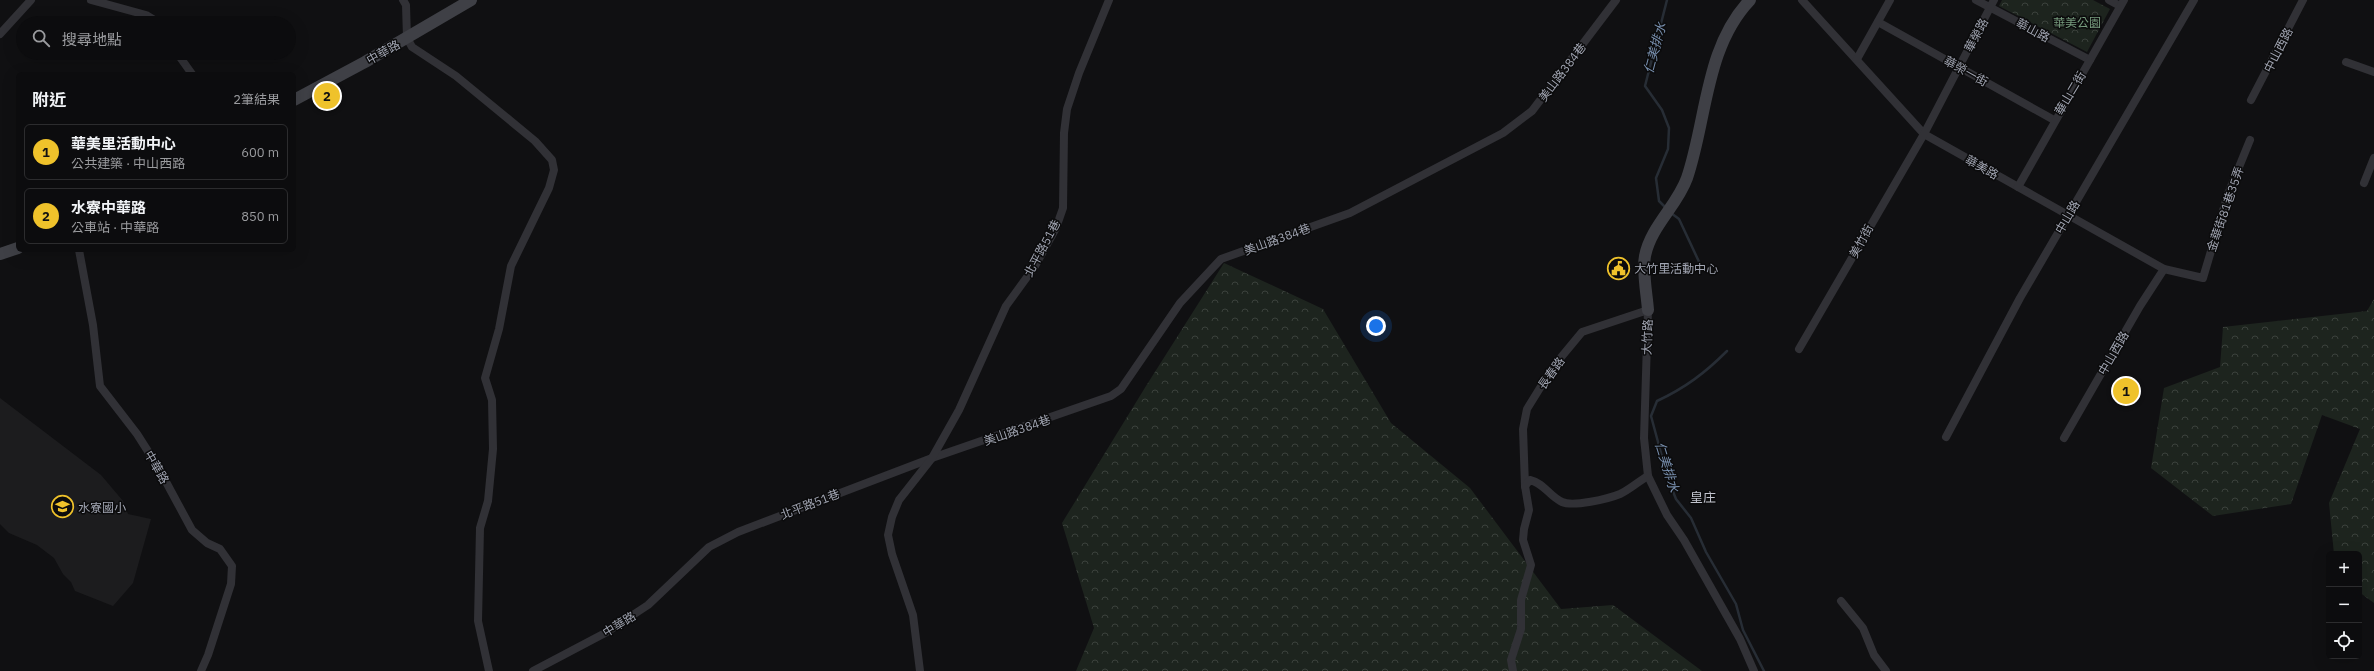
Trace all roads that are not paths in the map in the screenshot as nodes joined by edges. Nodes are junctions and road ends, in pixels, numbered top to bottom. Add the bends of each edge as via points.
1 (30, 0) edge
2 (91, 0) edge
3 (404, 0) edge
4 (471, 0) edge
5 (1109, 0) edge
6 (1616, 0) edge
7 (1750, 0) edge
8 (1802, 0) edge
9 (1890, 0) edge
10 (1976, 0) edge
11 (1994, 0) edge
12 (2109, 0) edge
13 (2194, 0) edge
14 (2303, 0) edge
15 (2122, 3) edge
16 (1990, 8) junction
17 (148, 16) edge
18 (1878, 22) junction
19 (0, 34) edge
20 (407, 38) junction
21 (182, 60) edge
22 (1857, 60) junction
23 (2090, 60) junction
24 (2346, 62) dead end
25 (1959, 67) junction
26 (191, 72) edge
27 (2374, 72) edge
28 (296, 99) edge
29 (2251, 100) dead end
30 (2054, 120) junction
31 (1924, 134) junction
32 (2250, 140) dead end
33 (2374, 158) edge
34 (2364, 183) dead end
35 (2018, 187) junction
36 (2068, 215) junction
37 (16, 249) edge
38 (79, 252) edge
39 (0, 254) edge
40 (2164, 269) junction
41 (2203, 278) joint
42 (1648, 310) junction
43 (1799, 349) dead end
44 (1946, 437) dead end
45 (2064, 438) dead end
46 (932, 458) junction
47 (1648, 476) junction
48 (1525, 486) junction
49 (693, 561) joint
50 (1841, 602) dead end
51 (201, 671) edge
52 (489, 671) edge
53 (533, 671) edge
54 (920, 671) edge
55 (1514, 671) edge
56 (1754, 671) edge
57 (1886, 671) edge

1 - 19 street
2 - 17 street
3 - 20 street
4 - 20 street, 中華路
5 - 46 street, 北平路51巷 via 1067,109 1064,133 1063,208 1056,228 1035,266 1006,306 965,398
6 - 46 street, 美山路384巷 via 1532,111 1503,133 1350,213 1221,259 1180,303 1121,389 1111,396
7 - 42 street, 大竹路 via 1733,20 1725,35 1705,101 1686,180 1657,225 1645,256
8 - 22 street, 華美路
9 - 18 street
10 - 16 street, 華山路
11 - 16 street, 華榮路
12 - 15 street
13 - 36 street, 中山路
14 - 29 street, 中山西路
15 - 23 street, 華山二街
16 - 23 street, 華山路
16 - 25 street, 華榮路
18 - 22 street
18 - 25 street, 華榮一街
20 - 28 street, 中華路
20 - 52 street via 417,52 456,76 535,141 552,160 554,170 549,188 511,266 499,329 485,378 492,400 493,449 488,501 480,528 478,613
21 - 26 street
22 - 31 street, 華美路
23 - 30 street, 華山二街
24 - 27 street
25 - 30 street, 華榮一街
25 - 31 street, 華榮路
30 - 35 street, 華山二街
31 - 35 street, 華美路
31 - 43 street, 美竹街 via 1902,167
32 - 41 street, 金華街81巷35弄 via 2228,194
33 - 34 street
35 - 36 street, 華美路
36 - 40 street, 華美路
36 - 44 street, 中山路 via 2020,298
37 - 39 street
38 - 51 street, 中華路 via 93,325 100,386 137,434 192,530 207,543 220,549 232,566 231,584
40 - 41 street, 華美路
40 - 45 street, 中山西路
42 - 47 street, 大竹路 via 1644,438
42 - 48 street, 長春路 via 1582,332 1553,367 1527,409 1522,429
46 - 49 street, 北平路51巷 via 738,532 709,547
46 - 54 street, 北平路51巷 via 899,500 888,535 913,615
47 - 48 street via 1620,494 1578,503 1564,503 1550,494 1539,482 1530,480
47 - 56 street, 大竹路 via 1667,515 1740,639
48 - 55 street, 長春路 via 1529,510 1523,540 1531,565 1521,600 1521,629 1511,660
49 - 53 street, 中華路 via 648,605 607,632
50 - 57 street via 1863,628 1874,655

